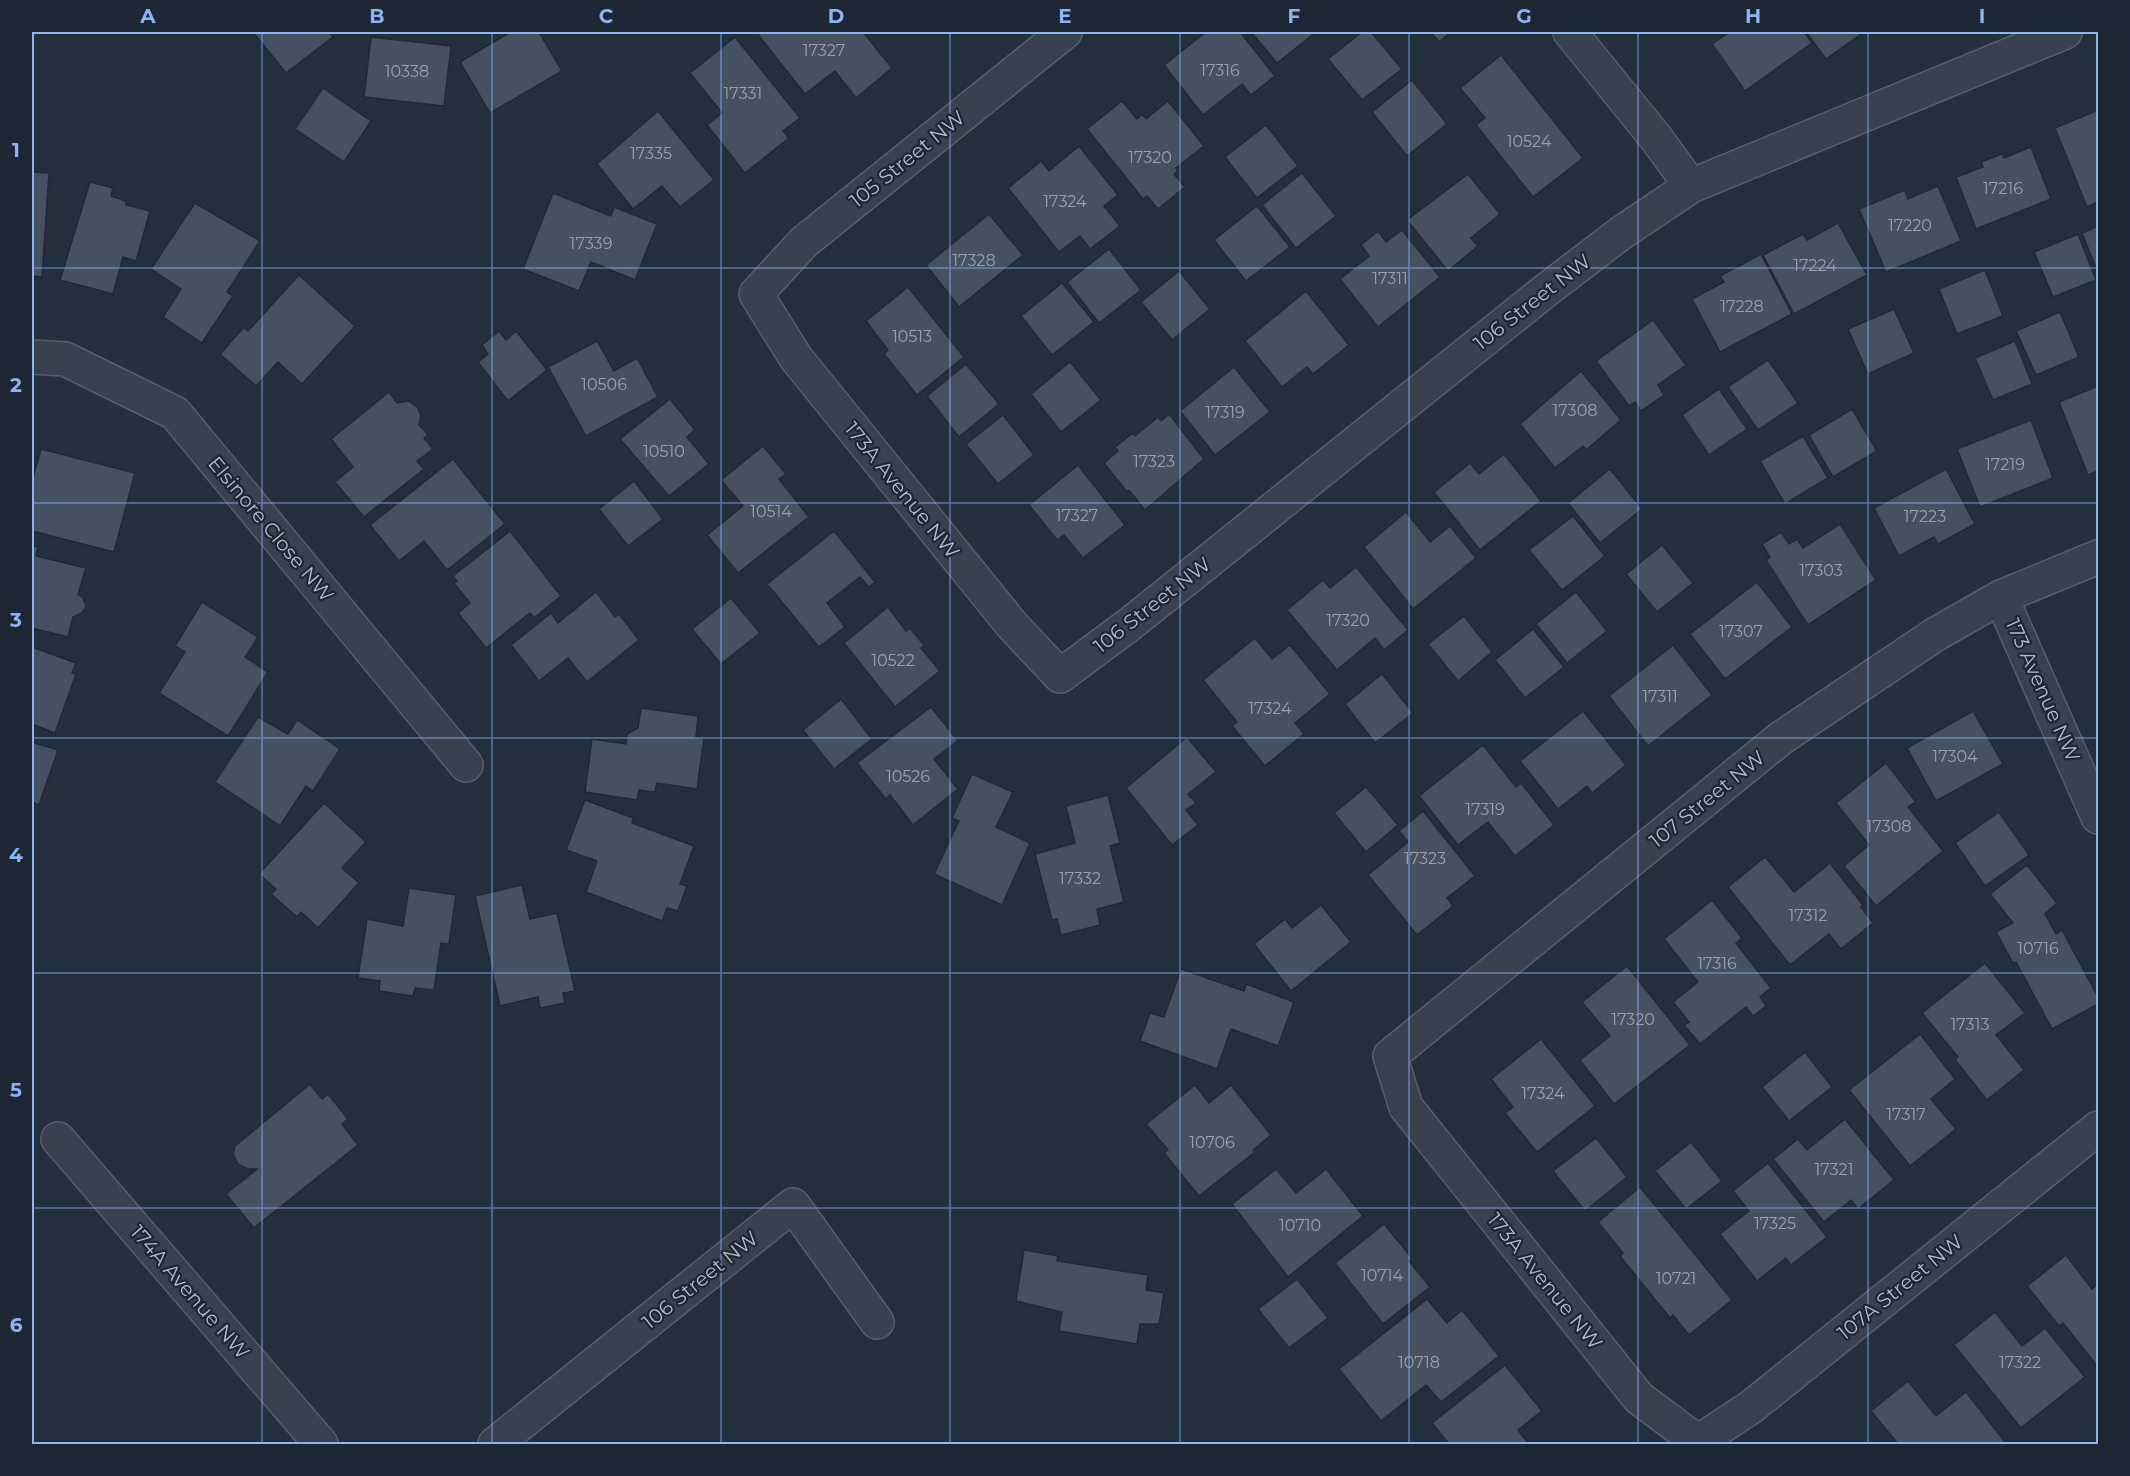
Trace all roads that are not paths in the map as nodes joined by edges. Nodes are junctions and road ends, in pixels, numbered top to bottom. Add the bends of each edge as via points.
1 (1065, 32) edge
2 (1570, 32) edge
3 (2065, 32) edge
4 (1691, 186) junction
5 (756, 294) joint
6 (32, 357) edge
7 (2098, 557) edge
8 (2001, 597) junction
9 (1060, 676) joint
10 (466, 765) dead end
11 (2098, 817) edge
12 (1406, 1107) joint
13 (2098, 1128) edge
14 (58, 1139) dead end
15 (877, 1322) dead end
16 (1698, 1442) joint
17 (321, 1444) edge
18 (495, 1444) edge

1 - 5 street, 105 Street NW via 804,242
2 - 4 street
3 - 4 street, 106 Street NW
4 - 9 street, 106 Street NW via 1545,291
5 - 9 street, 173A Avenue NW via 796,358 1012,625
6 - 10 street, Elsinore Close NW via 65,359 175,413
7 - 8 street, 107 Street NW
8 - 11 street, 173 Avenue NW
8 - 12 street, 107 Street NW via 1936,634 1781,738 1390,1056
12 - 16 street, 173A Avenue NW via 1639,1398
13 - 16 street, 107A Street NW via 1751,1407
14 - 17 street, 174A Avenue NW
15 - 18 street, 106 Street NW via 793,1205

